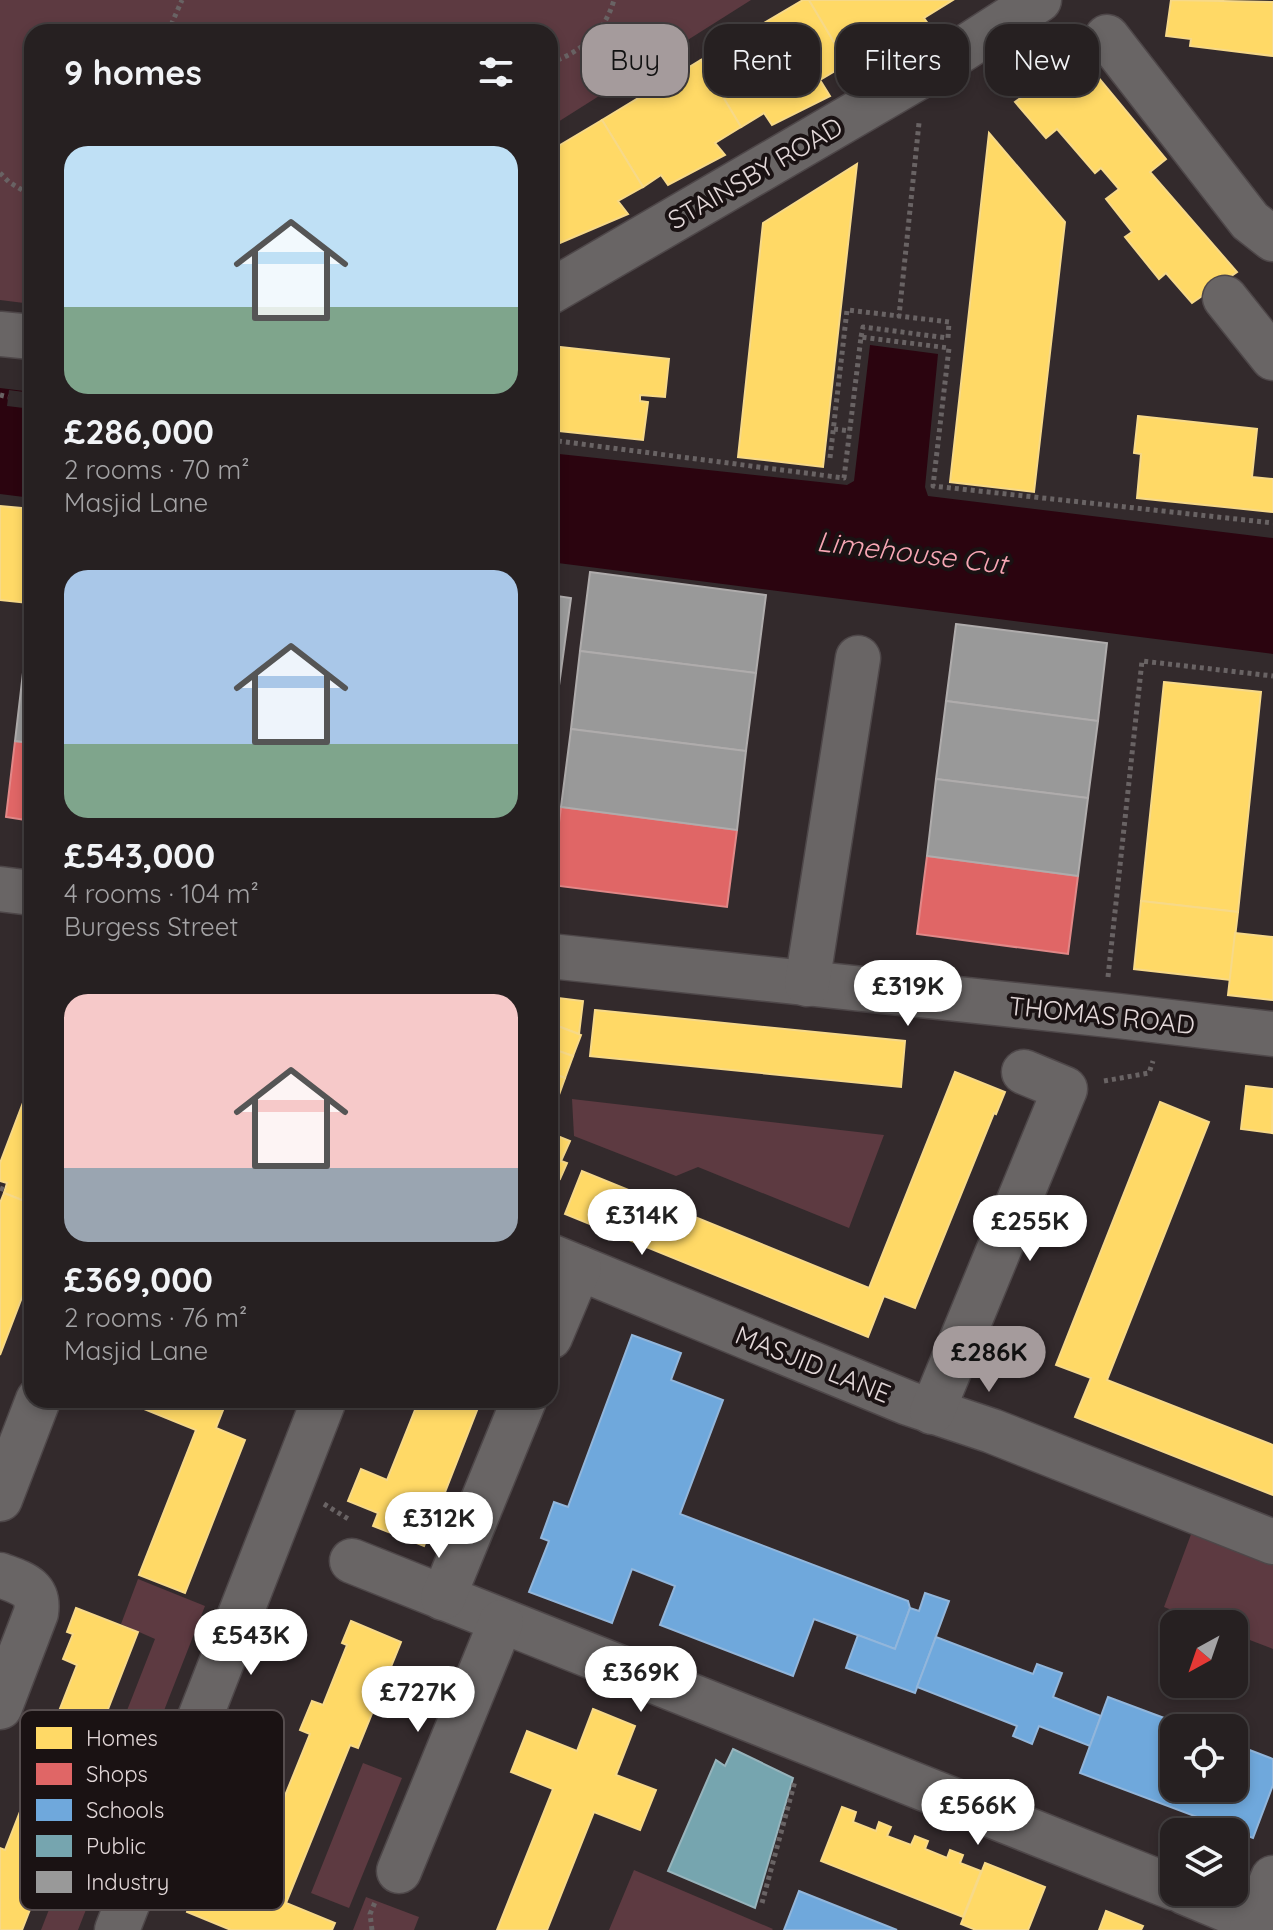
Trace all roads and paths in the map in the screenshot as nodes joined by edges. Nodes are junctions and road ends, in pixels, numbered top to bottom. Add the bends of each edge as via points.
1 (182, 0) edge
2 (614, 0) edge
3 (1039, 0) edge
4 (172, 24) edge
5 (1107, 37) dead end
6 (969, 45) edge
7 (558, 60) edge
8 (886, 96) edge
9 (922, 96) edge
10 (0, 173) edge
11 (24, 191) edge
12 (1273, 239) edge
13 (24, 287) edge
14 (558, 287) edge
15 (1225, 298) dead end
16 (899, 316) junction
17 (17, 336) edge
18 (861, 337) junction
19 (1273, 358) edge
20 (0, 395) edge
21 (8, 397) dead end
22 (834, 429) junction
23 (850, 431) junction
24 (558, 441) edge
25 (830, 458) dead end
26 (1273, 523) edge
27 (858, 658) dead end
28 (1273, 676) edge
29 (0, 889) edge
30 (24, 892) edge
31 (558, 957) edge
32 (807, 984) junction
33 (1104, 1014) junction
34 (1165, 1022) junction
35 (1273, 1034) edge
36 (1024, 1072) dead end
37 (1065, 1089) junction
38 (564, 1262) edge
39 (558, 1294) edge
40 (35, 1408) edge
41 (321, 1408) edge
42 (521, 1408) edge
43 (932, 1412) junction
44 (291, 1485) junction
45 (0, 1499) edge
46 (1273, 1542) edge
47 (352, 1561) joint
48 (0, 1575) edge
49 (443, 1598) junction
50 (501, 1622) junction
51 (0, 1707) edge
52 (203, 1710) edge
53 (806, 1743) junction
54 (399, 1871) dead end
55 (1273, 1878) edge
56 (1160, 1882) edge
57 (762, 1903) dead end
58 (1214, 1906) edge
59 (125, 1910) edge
60 (1260, 1927) edge
61 (117, 1930) edge

1 - 4 path
2 - 7 path via 590,42
3 - 6 street, STAINSBY ROAD
5 - 12 street via 1250,221
8 - 14 street, STAINSBY ROAD
9 - 16 path
10 - 11 path
13 - 17 path
15 - 19 street
16 - 18 path via 949,322 948,338 863,327
16 - 22 path via 847,310
18 - 23 path
18 - 26 path via 949,348 933,486
20 - 21 path
22 - 23 path
22 - 25 path
23 - 24 path via 844,478
27 - 32 street
28 - 33 path via 1142,661
29 - 30 street
31 - 32 street, THOMAS ROAD
32 - 33 street, THOMAS ROAD
33 - 34 street, THOMAS ROAD
34 - 35 street, THOMAS ROAD
34 - 37 path via 1149,1073
36 - 37 street
37 - 43 street
38 - 39 street, MASJID LANE
38 - 43 street, MASJID LANE
40 - 45 street
41 - 44 street
42 - 49 street
43 - 46 street, MASJID LANE
44 - 47 path via 361,1526
44 - 52 street
47 - 49 street
48 - 51 street via 35,1592 37,1603
49 - 50 street
50 - 53 street
50 - 54 street
53 - 56 street
53 - 57 path
55 - 60 street
58 - 60 street
59 - 61 street

